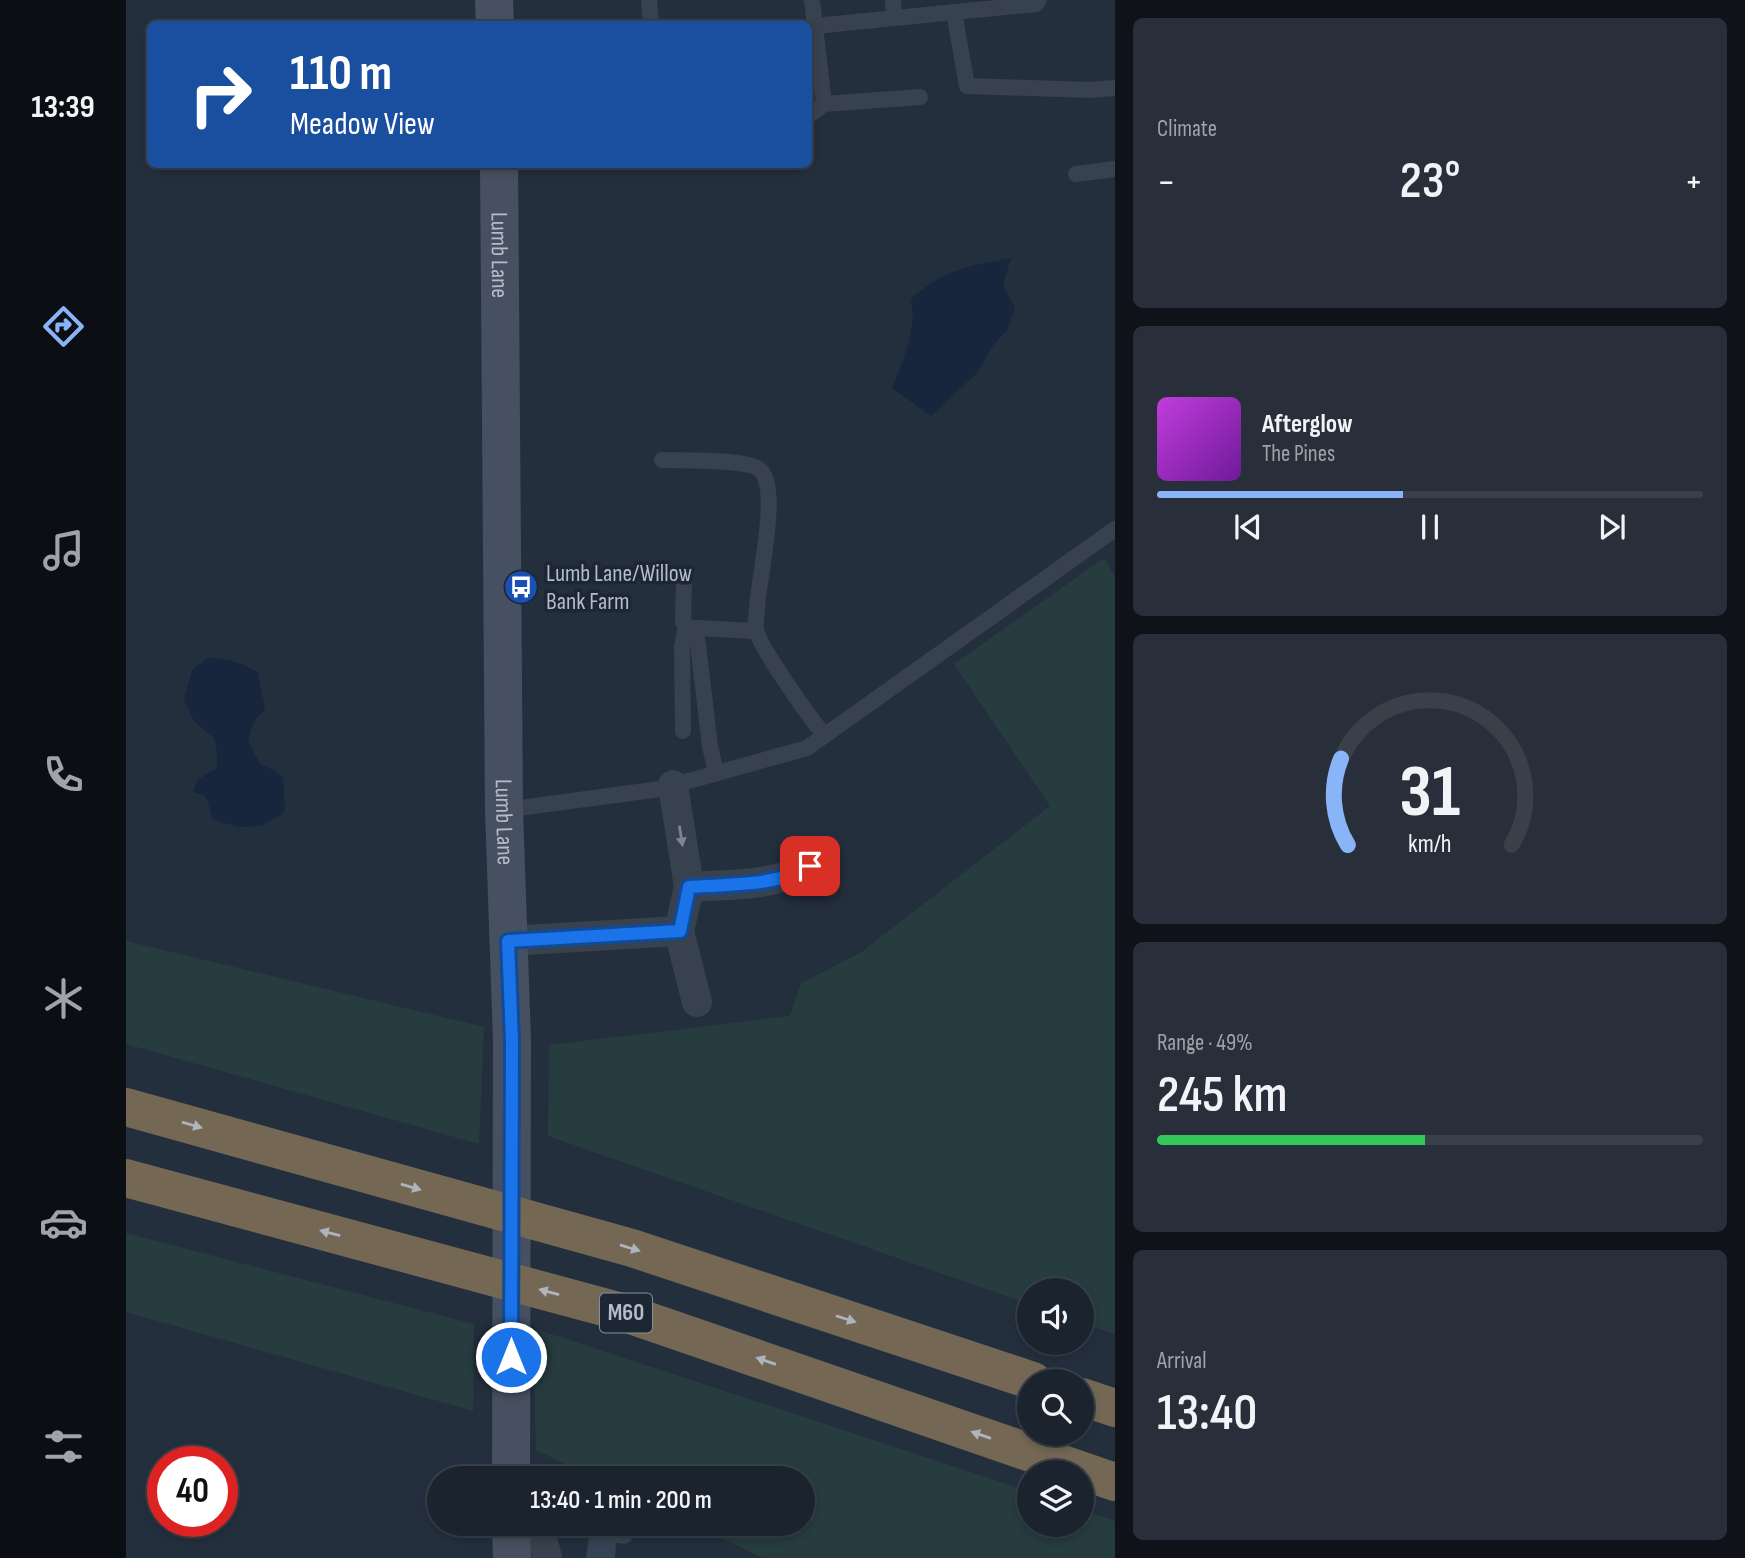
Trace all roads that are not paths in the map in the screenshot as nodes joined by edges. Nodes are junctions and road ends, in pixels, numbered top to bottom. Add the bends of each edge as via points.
1 (495, 0) edge
2 (649, 0) edge
3 (812, 0) edge
4 (894, 0) edge
5 (1039, 0) edge
6 (954, 12) junction
7 (894, 18) junction
8 (495, 21) edge
9 (651, 21) edge
10 (815, 26) junction
11 (1115, 88) edge
12 (920, 97) dead end
13 (824, 104) junction
14 (812, 113) edge
15 (499, 168) edge
16 (1115, 169) edge
17 (1076, 174) dead end
18 (662, 460) dead end
19 (1115, 529) edge
20 (684, 582) dead end
21 (691, 628) junction
22 (755, 631) junction
23 (683, 731) dead end
24 (825, 736) junction
25 (716, 773) junction
26 (673, 785) junction
27 (504, 810) junction
28 (810, 866) dead end
29 (689, 887) junction
30 (680, 931) junction
31 (525, 940) junction
32 (697, 1002) dead end
33 (126, 1107) edge
34 (126, 1178) edge
35 (1017, 1376) edge
36 (1094, 1401) edge
37 (1115, 1408) edge
38 (511, 1466) edge
39 (1115, 1482) edge
40 (512, 1537) edge
41 (547, 1558) edge

1 - 8 street
2 - 9 lane
3 - 10 lane
4 - 7 lane
5 - 6 lane via 1036,4
6 - 7 lane
6 - 11 lane via 967,86
7 - 10 lane
10 - 13 lane
12 - 13 lane
13 - 14 lane
15 - 27 street, Lumb Lane
16 - 17 lane
18 - 22 lane via 748,463 762,471 768,488 766,534
19 - 24 lane
20 - 21 lane via 683,621
21 - 22 lane
21 - 23 lane via 682,647
21 - 25 lane
22 - 24 lane via 801,707
24 - 25 lane via 807,748
25 - 26 lane
26 - 27 lane
26 -> 29 street
27 - 31 street, Lumb Lane
28 - 29 street via 795,875 761,881
29 - 30 street
30 - 31 street
30 - 32 street
31 - 38 street, Lumb Lane via 512,1041
33 -> 35 highway, M60 via 632,1248
39 -> 34 highway, M60 via 622,1312
36 - 37 highway
40 - 41 street via 529,1528 539,1536

